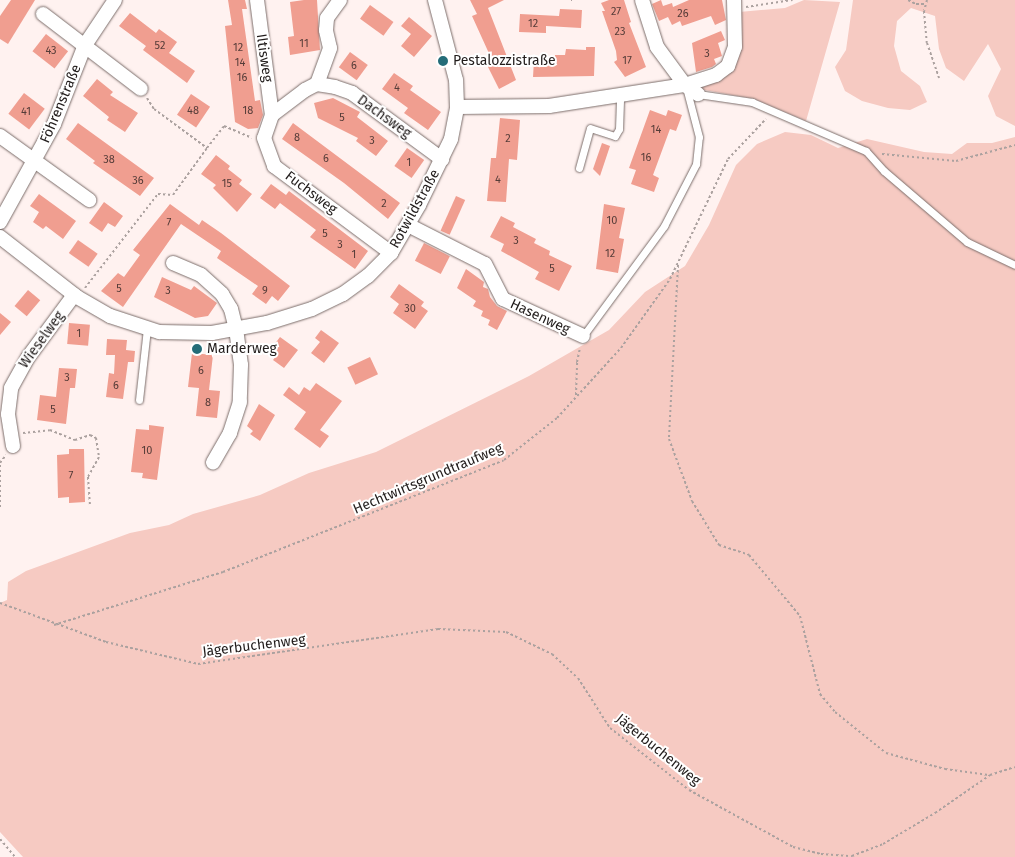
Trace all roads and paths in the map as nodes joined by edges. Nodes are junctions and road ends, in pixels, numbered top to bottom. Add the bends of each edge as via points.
1 (115, 0) edge
2 (257, 0) edge
3 (340, 0) edge
4 (435, 0) edge
5 (642, 0) edge
6 (792, 0) edge
7 (908, 0) edge
8 (927, 0) edge
9 (734, 4) edge
10 (926, 4) junction
11 (43, 14) dead end
12 (85, 45) junction
13 (939, 78) dead end
14 (317, 84) junction
15 (685, 85) junction
16 (141, 89) joint
17 (698, 94) joint
18 (620, 95) junction
19 (457, 107) junction
20 (772, 111) junction
21 (272, 116) junction
22 (0, 136) edge
23 (264, 138) junction
24 (1015, 145) edge
25 (207, 148) junction
26 (866, 151) junction
27 (442, 159) junction
28 (36, 162) junction
29 (580, 168) dead end
30 (89, 200) dead end
31 (0, 222) edge
32 (408, 225) junction
33 (0, 237) edge
34 (391, 253) junction
35 (173, 263) dead end
36 (678, 263) junction
37 (1015, 265) edge
38 (76, 296) junction
39 (147, 329) junction
40 (236, 329) junction
41 (583, 336) junction
42 (576, 395) junction
43 (139, 400) dead end
44 (12, 440) joint
45 (0, 463) edge
46 (213, 463) dead end
47 (90, 505) dead end
48 (0, 507) edge
49 (0, 603) edge
50 (54, 625) junction
51 (1015, 768) edge
52 (990, 775) junction
53 (0, 839) edge
54 (15, 857) edge

1 - 12 street, Föhrenstraße
2 - 21 street, Iltisweg
3 - 14 street via 327,18 330,48
4 - 19 street, Rotwildstraße via 454,61
5 - 15 street via 658,47
6 - 9 path
7 - 10 path
8 - 10 path
9 - 15 street via 735,47 728,66 716,75
10 - 13 path via 927,43
11 - 12 street, Föhrenstraße
12 - 16 street, Föhrenstraße
12 - 28 street, Föhrenstraße
14 - 21 street
14 - 27 street, Dachsweg via 352,94
15 - 17 street
15 - 18 street
15 - 41 lane via 699,137 696,164 664,226
16 - 25 path via 154,109
17 - 20 lane via 752,102
18 - 19 street via 549,106
18 - 29 lane via 619,129 615,136 590,128
19 - 27 street, Rotwildstraße via 451,139
20 - 26 lane
20 - 36 path, Hechtwirtsgrundtraufweg via 728,159
21 - 23 street
22 - 28 street, Föhrenstraße
23 - 25 path via 249,138 224,126
23 - 34 street, Fuchsweg via 274,166
24 - 26 path via 956,161 905,158
25 - 38 path via 173,195 158,194
26 - 37 lane via 884,172 966,242
27 - 32 street, Rotwildstraße
28 - 30 street, Föhrenstraße
28 - 31 street, Föhrenstraße
32 - 34 street, Rotwildstraße
32 - 41 street, Hasenweg via 485,264 503,299
33 - 38 street, Rotwildstraße
34 - 40 street, Rotwildstraße via 368,276 312,310
35 - 40 street via 201,275 222,294 232,309
36 - 42 path, Hechtwirtsgrundtraufweg via 621,348
36 - 52 path via 669,439 692,501 719,545 749,555 800,616 820,694 835,712 886,753 945,770
38 - 39 street, Rotwildstraße via 110,316
38 - 44 street, Wieselweg via 11,388 8,414
39 - 40 street, Rotwildstraße via 196,335
39 - 43 lane
40 - 46 street via 241,366 240,402 230,433
41 - 42 path via 576,362
42 - 50 path, Hechtwirtsgrundtraufweg via 557,418 504,460 223,572
44 - 47 path via 50,430 75,440 90,435 96,438 99,456 88,476
45 - 48 path
49 - 50 path, Jägerbuchenweg
50 - 52 path, Jägerbuchenweg via 106,642 198,664 438,629 506,632 527,639 552,654 578,678 610,728 689,790 794,847 821,854 852,856 883,844
51 - 52 path, Jägerbuchenweg
53 - 54 path

